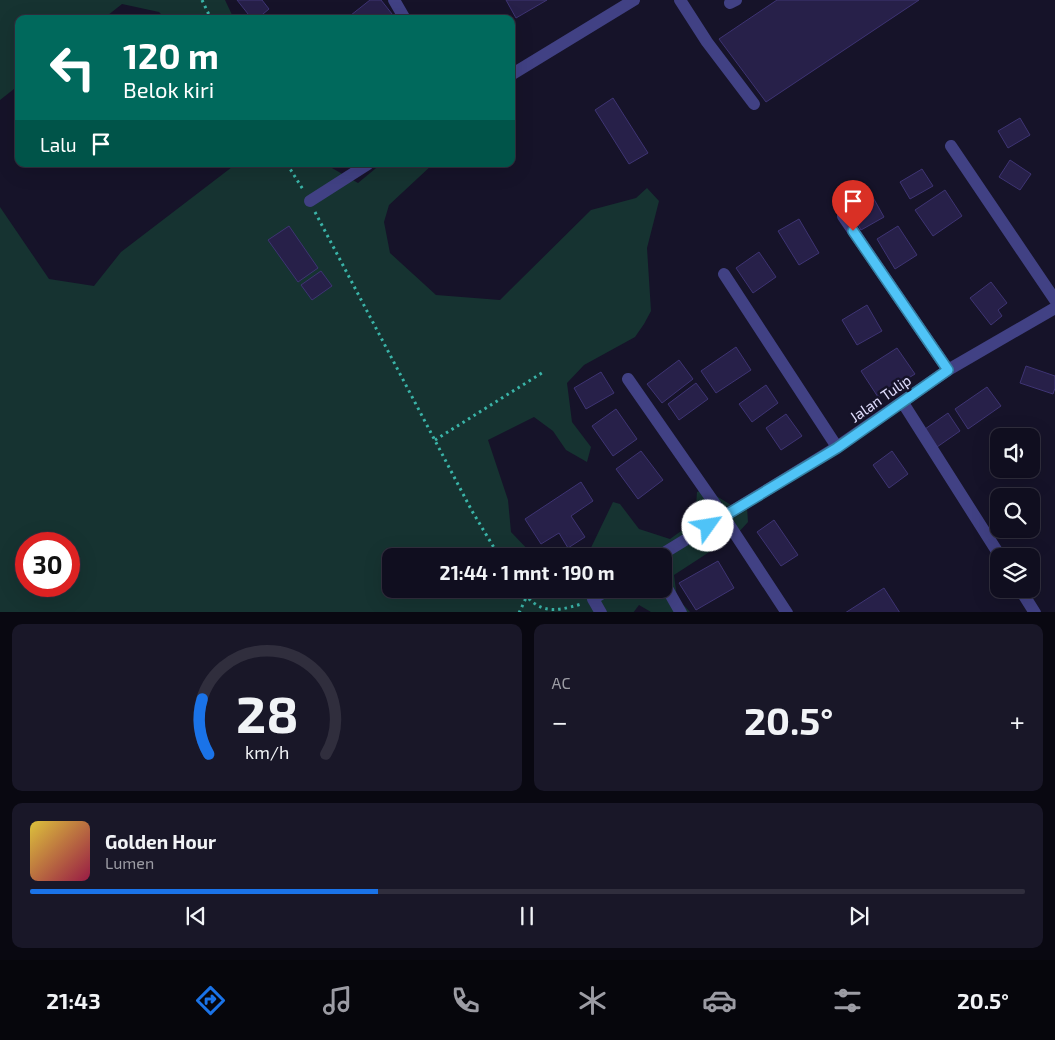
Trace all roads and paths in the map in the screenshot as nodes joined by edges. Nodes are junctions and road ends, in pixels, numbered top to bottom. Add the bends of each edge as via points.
1 (202, 0) edge
2 (394, 0) edge
3 (634, 0) edge
4 (680, 0) edge
5 (209, 15) edge
6 (403, 15) edge
7 (515, 73) edge
8 (754, 104) dead end
9 (951, 146) dead end
10 (289, 167) edge
11 (363, 167) edge
12 (310, 201) junction
13 (843, 216) dead end
14 (724, 274) dead end
15 (1055, 300) edge
16 (1055, 308) edge
17 (948, 370) junction
18 (545, 371) dead end
19 (628, 379) dead end
20 (903, 403) junction
21 (435, 440) junction
22 (837, 448) junction
23 (724, 516) junction
24 (494, 548) edge
25 (672, 548) edge
26 (995, 548) edge
27 (672, 597) edge
28 (526, 598) joint
29 (1026, 598) edge
30 (593, 599) joint
31 (519, 612) edge
32 (601, 612) edge
33 (681, 612) edge
34 (787, 612) edge
35 (1035, 612) edge

1 - 5 path
2 - 6 street
3 - 7 street
4 - 8 street
9 - 15 street
10 - 12 path
11 - 12 street
12 - 21 path
13 - 17 street
14 - 22 street
16 - 17 street, Jalan Tulip
17 - 20 street, Jalan Tulip
18 - 21 path
19 - 23 street
20 - 22 street, Jalan Tulip
20 - 26 street
21 - 24 path
22 - 23 street, Jalan Tulip
23 - 25 street, Jalan Tulip
23 - 34 street
27 - 33 street
28 - 30 path via 548,611 560,611
28 - 31 path
29 - 35 street
30 - 32 street

